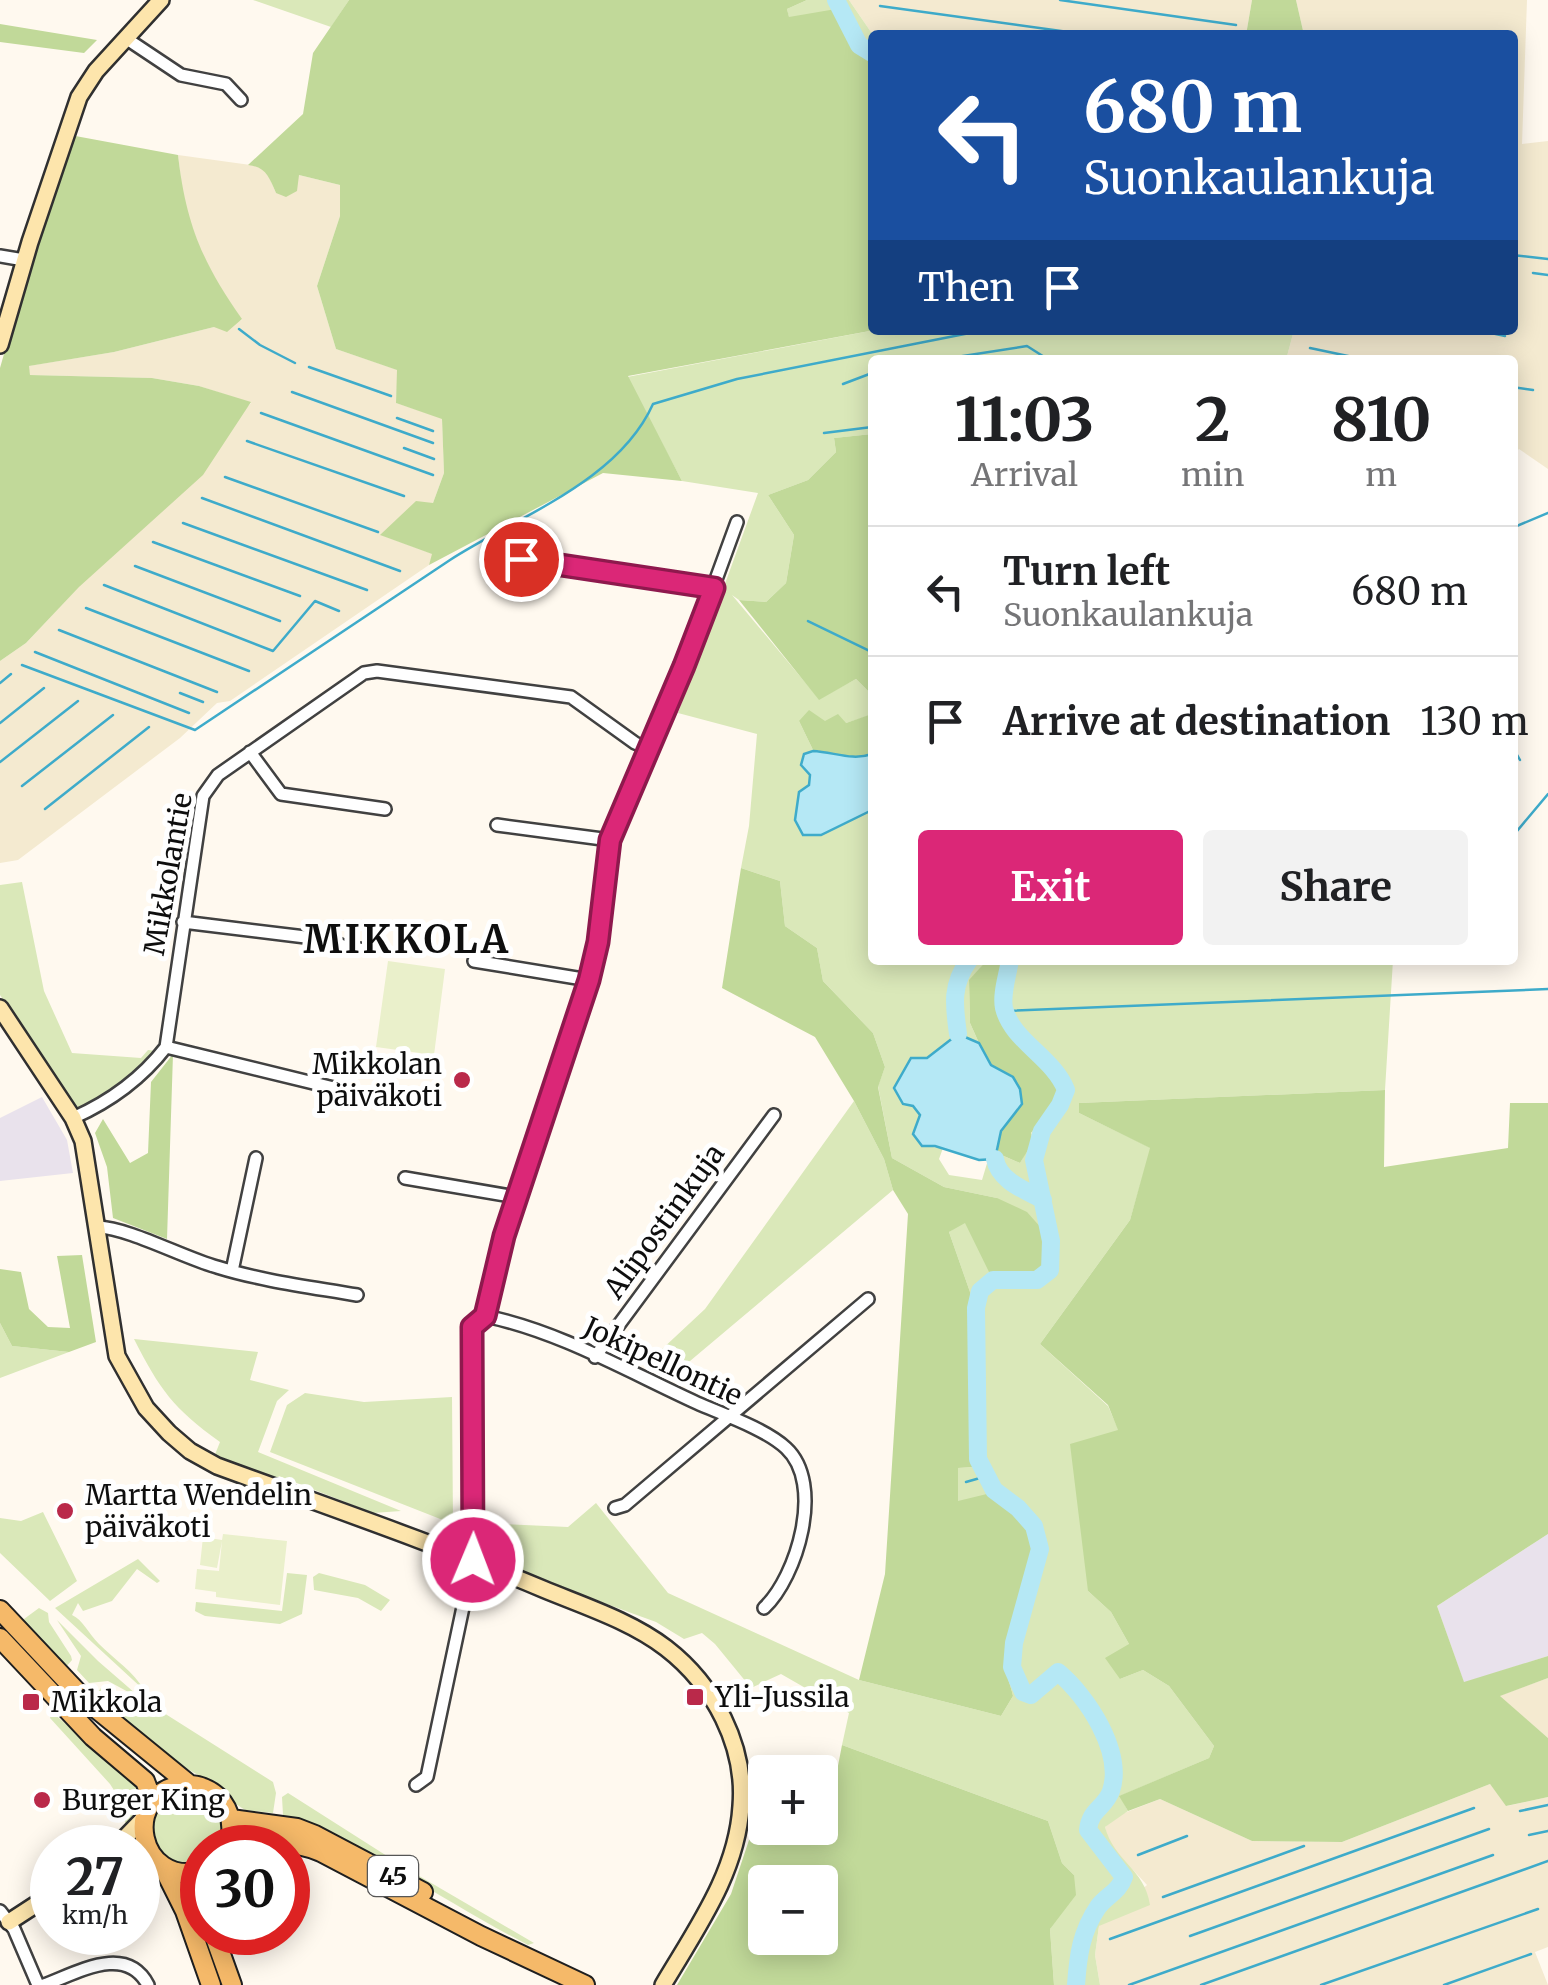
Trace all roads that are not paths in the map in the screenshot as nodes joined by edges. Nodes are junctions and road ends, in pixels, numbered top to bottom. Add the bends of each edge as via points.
1 (161, 0) edge
2 (126, 39) junction
3 (242, 100) dead end
4 (0, 256) edge
5 (24, 260) junction
6 (0, 346) edge
7 (737, 522) dead end
8 (521, 559) dead end
9 (714, 588) junction
10 (649, 749) junction
11 (250, 752) junction
12 (385, 809) dead end
13 (497, 826) dead end
14 (610, 840) junction
15 (183, 922) junction
16 (360, 949) dead end
17 (474, 961) dead end
18 (589, 980) junction
19 (0, 1008) edge
20 (166, 1046) junction
21 (342, 1090) dead end
22 (774, 1114) dead end
23 (74, 1118) junction
24 (256, 1158) dead end
25 (405, 1178) dead end
26 (516, 1197) junction
27 (98, 1227) junction
28 (232, 1271) junction
29 (357, 1295) dead end
30 (868, 1299) dead end
31 (485, 1316) junction
32 (596, 1357) junction
33 (729, 1417) junction
34 (615, 1508) dead end
35 (473, 1560) junction
36 (764, 1608) dead end
37 (0, 1610) edge
38 (0, 1638) edge
39 (190, 1785) junction
40 (416, 1785) dead end
41 (149, 1809) junction
42 (230, 1819) junction
43 (135, 1825) edge
44 (145, 1825) edge
45 (230, 1825) edge
46 (310, 1848) edge
47 (160, 1863) edge
48 (164, 1866) junction
49 (180, 1872) edge
50 (30, 1908) edge
51 (8, 1921) edge
52 (221, 1955) edge
53 (544, 1964) junction
54 (664, 1983) edge
55 (41, 1985) edge
56 (148, 1985) edge
57 (211, 1985) edge
58 (232, 1985) edge
59 (585, 1985) edge

1 - 2 street
2 - 3 street via 180,75 226,84
2 - 5 street via 79,97
4 - 5 street
5 - 6 street
7 - 9 street
8 - 9 street
9 - 10 street
10 - 11 street, Mikkolantie via 571,697 371,670
10 - 14 street
11 - 12 street via 281,794
11 - 15 street, Mikkolantie via 218,775 203,796
13 - 14 street
14 - 18 street
15 - 16 street
15 - 20 street, Mikkolantie
17 - 18 street
18 - 26 street
19 - 23 street
20 - 21 street
20 - 23 street via 134,1080
22 - 32 street, Alipostinkuja
23 - 27 street
24 - 28 street
25 - 26 street
26 - 31 street
27 - 28 street
27 - 35 street via 117,1356 168,1433 217,1466
28 - 29 street
30 - 33 street
31 - 32 street, Jokipellontie
31 - 35 street via 470,1337
32 - 33 street, Jokipellontie
33 - 34 street
33 - 36 street, Jokipellontie via 787,1448 800,1478 802,1536 778,1595
35 - 40 street via 427,1777
35 - 54 street via 652,1638 702,1684 731,1736 742,1805 736,1840 718,1890
37 - 39 main road via 82,1698
38 - 41 main road via 145,1781
39 - 41 main road via 173,1788
39 - 42 main road via 213,1793
41 - 43 street
41 - 44 main road
42 - 45 main road
42 - 53 main road, 45 via 315,1835
46 - 53 main road, 45
47 - 48 main road
48 - 49 main road
48 - 57 main road
50 - 51 street
51 - 55 street
52 - 58 main road
53 - 59 main road, 45
55 - 56 street via 114,1962 135,1968

